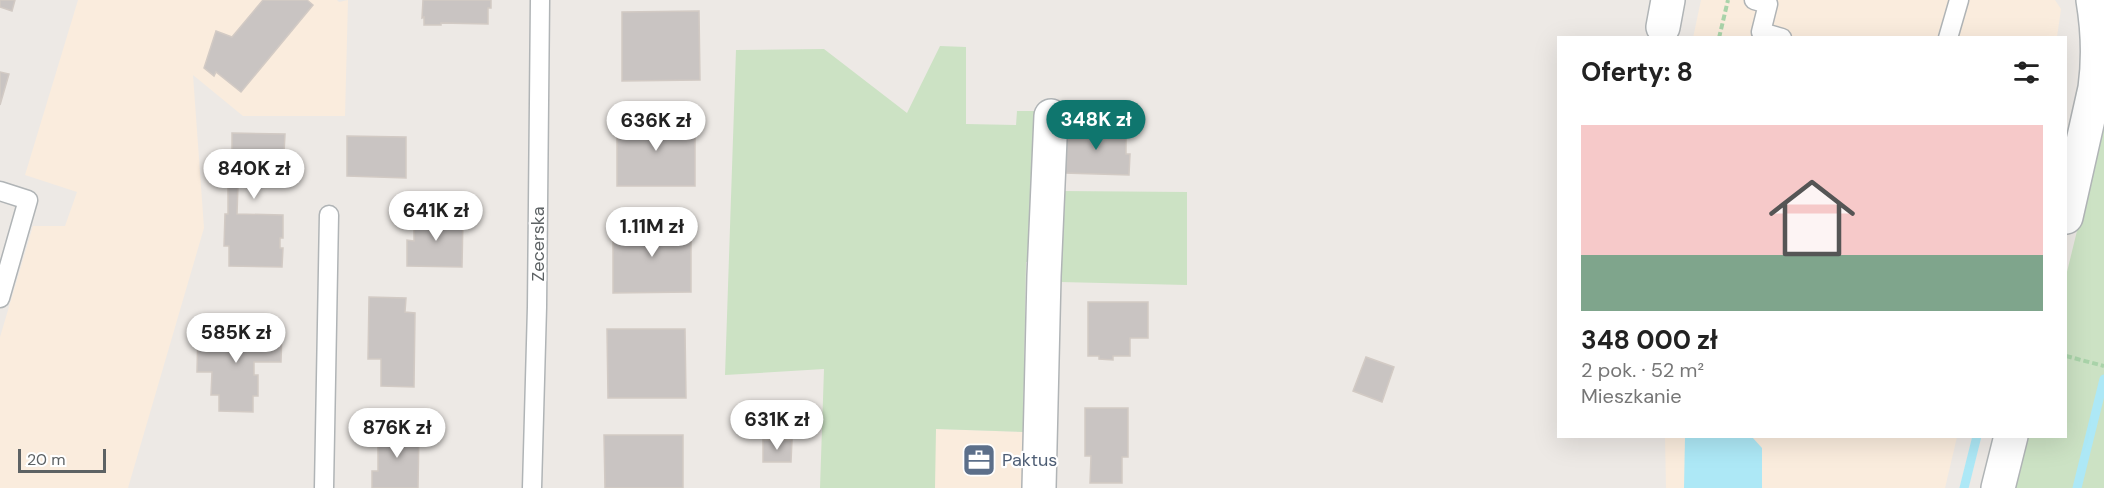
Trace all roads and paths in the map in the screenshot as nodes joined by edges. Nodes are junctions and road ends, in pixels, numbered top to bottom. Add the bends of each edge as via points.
1 (540, 0) edge
2 (1728, 0) edge
3 (1754, 0) edge
4 (1959, 0) edge
5 (2093, 0) edge
6 (1719, 36) edge
7 (1775, 36) edge
8 (1949, 36) edge
9 (1051, 116) dead end
10 (0, 191) edge
11 (2067, 212) edge
12 (329, 215) dead end
13 (0, 298) edge
14 (2067, 356) edge
15 (2104, 366) edge
16 (2010, 438) edge
17 (324, 488) edge
18 (532, 488) edge
19 (1039, 488) edge
20 (1998, 488) edge

1 - 18 lane, Zecerska
2 - 6 path
3 - 7 lane via 1768,4 1761,32
4 - 8 lane
5 - 11 street via 2098,48 2096,79
9 - 19 street
10 - 13 lane via 28,200
12 - 17 lane
14 - 15 path
16 - 20 street

